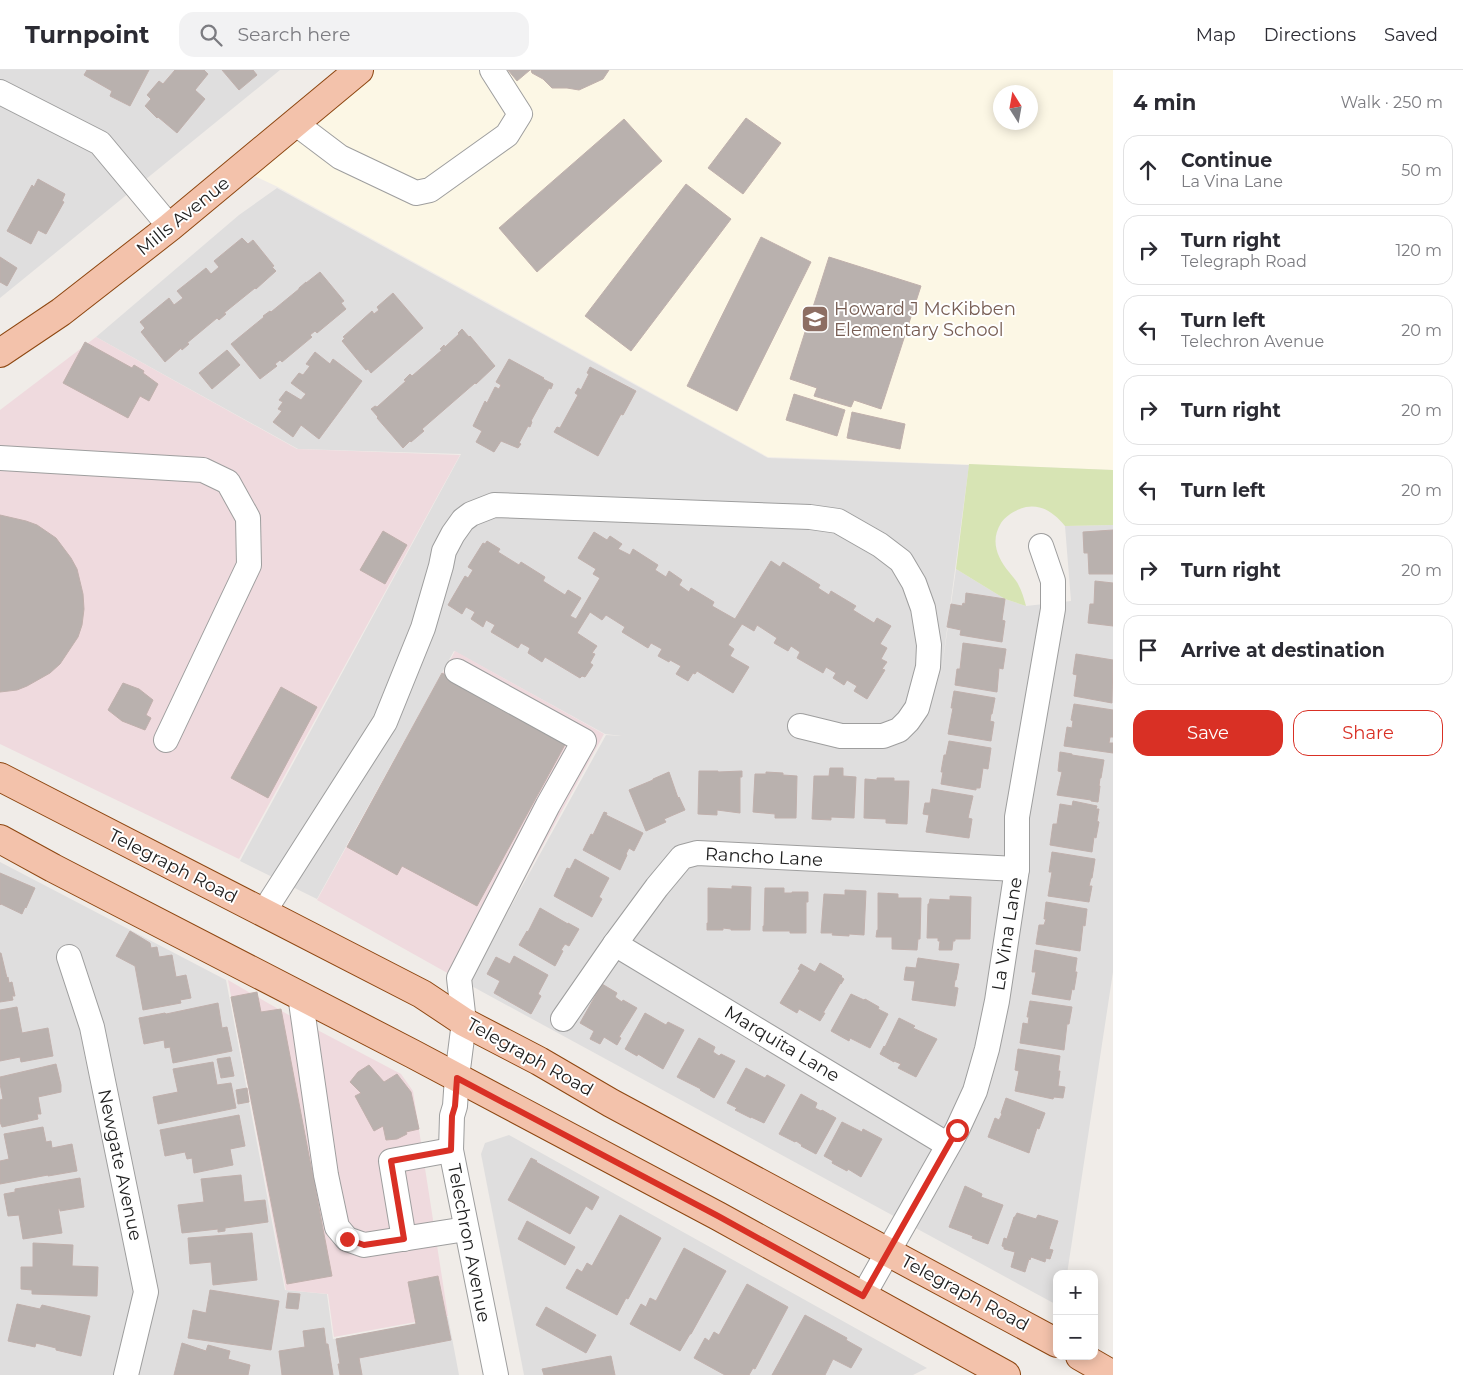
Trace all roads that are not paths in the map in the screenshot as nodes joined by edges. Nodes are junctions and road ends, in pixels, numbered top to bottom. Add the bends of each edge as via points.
1 (360, 70) edge
2 (492, 70) edge
3 (0, 92) edge
4 (295, 123) junction
5 (170, 227) junction
6 (0, 353) edge
7 (0, 458) edge
8 (1041, 546) dead end
9 (457, 672) dead end
10 (800, 726) dead end
11 (166, 740) dead end
12 (0, 777) edge
13 (0, 839) edge
14 (1017, 869) junction
15 (263, 913) junction
16 (615, 944) junction
17 (69, 957) dead end
18 (300, 995) junction
19 (563, 1018) dead end
20 (464, 1022) junction
21 (457, 1078) junction
22 (948, 1145) junction
23 (451, 1150) junction
24 (466, 1229) junction
25 (404, 1239) junction
26 (887, 1252) junction
27 (863, 1296) junction
28 (1053, 1341) edge
29 (1087, 1360) edge
30 (126, 1375) edge
31 (496, 1375) edge
32 (1006, 1375) edge
33 (1113, 1375) edge

1 - 4 main road, Mills Avenue
2 - 4 street via 520,114 507,135 430,190 416,193 340,157
3 - 5 street via 100,143
4 - 5 main road, Mills Avenue
5 - 6 main road, Mills Avenue via 61,312
7 - 11 street via 203,470 228,482 248,518 249,565
8 - 14 street, La Vina Lane via 1053,581 1053,609 1017,817
9 - 20 street, Telechron Avenue via 584,741 459,978
10 - 15 street via 841,736 883,736 899,730 917,708 928,667 929,645 923,608 901,561 880,545 838,521 810,517 494,505 471,514 453,534 444,552 423,628 385,722
12 - 15 main road, Telegraph Road
13 - 18 main road
14 - 16 street, Rancho Lane via 697,853 682,857
14 - 22 street, La Vina Lane via 987,1049 975,1091
15 - 20 main road, Telegraph Road via 422,994
16 - 19 street, Rancho Lane
16 - 22 street, Marquita Lane
17 - 30 street, Newgate Avenue via 92,1027 146,1292
18 - 21 main road
18 - 25 street via 326,1175 337,1228 347,1239 364,1245
20 - 21 street, Telechron Avenue
20 - 26 main road, Telegraph Road
21 - 23 street, Telechron Avenue
21 - 27 main road
22 - 26 street, La Vina Lane
23 - 24 street, Telechron Avenue
23 - 25 street via 391,1161
24 - 25 street
24 - 31 street, Telechron Avenue
26 - 27 street, La Vina Lane
26 - 28 main road, Telegraph Road
27 - 32 main road
29 - 33 main road

